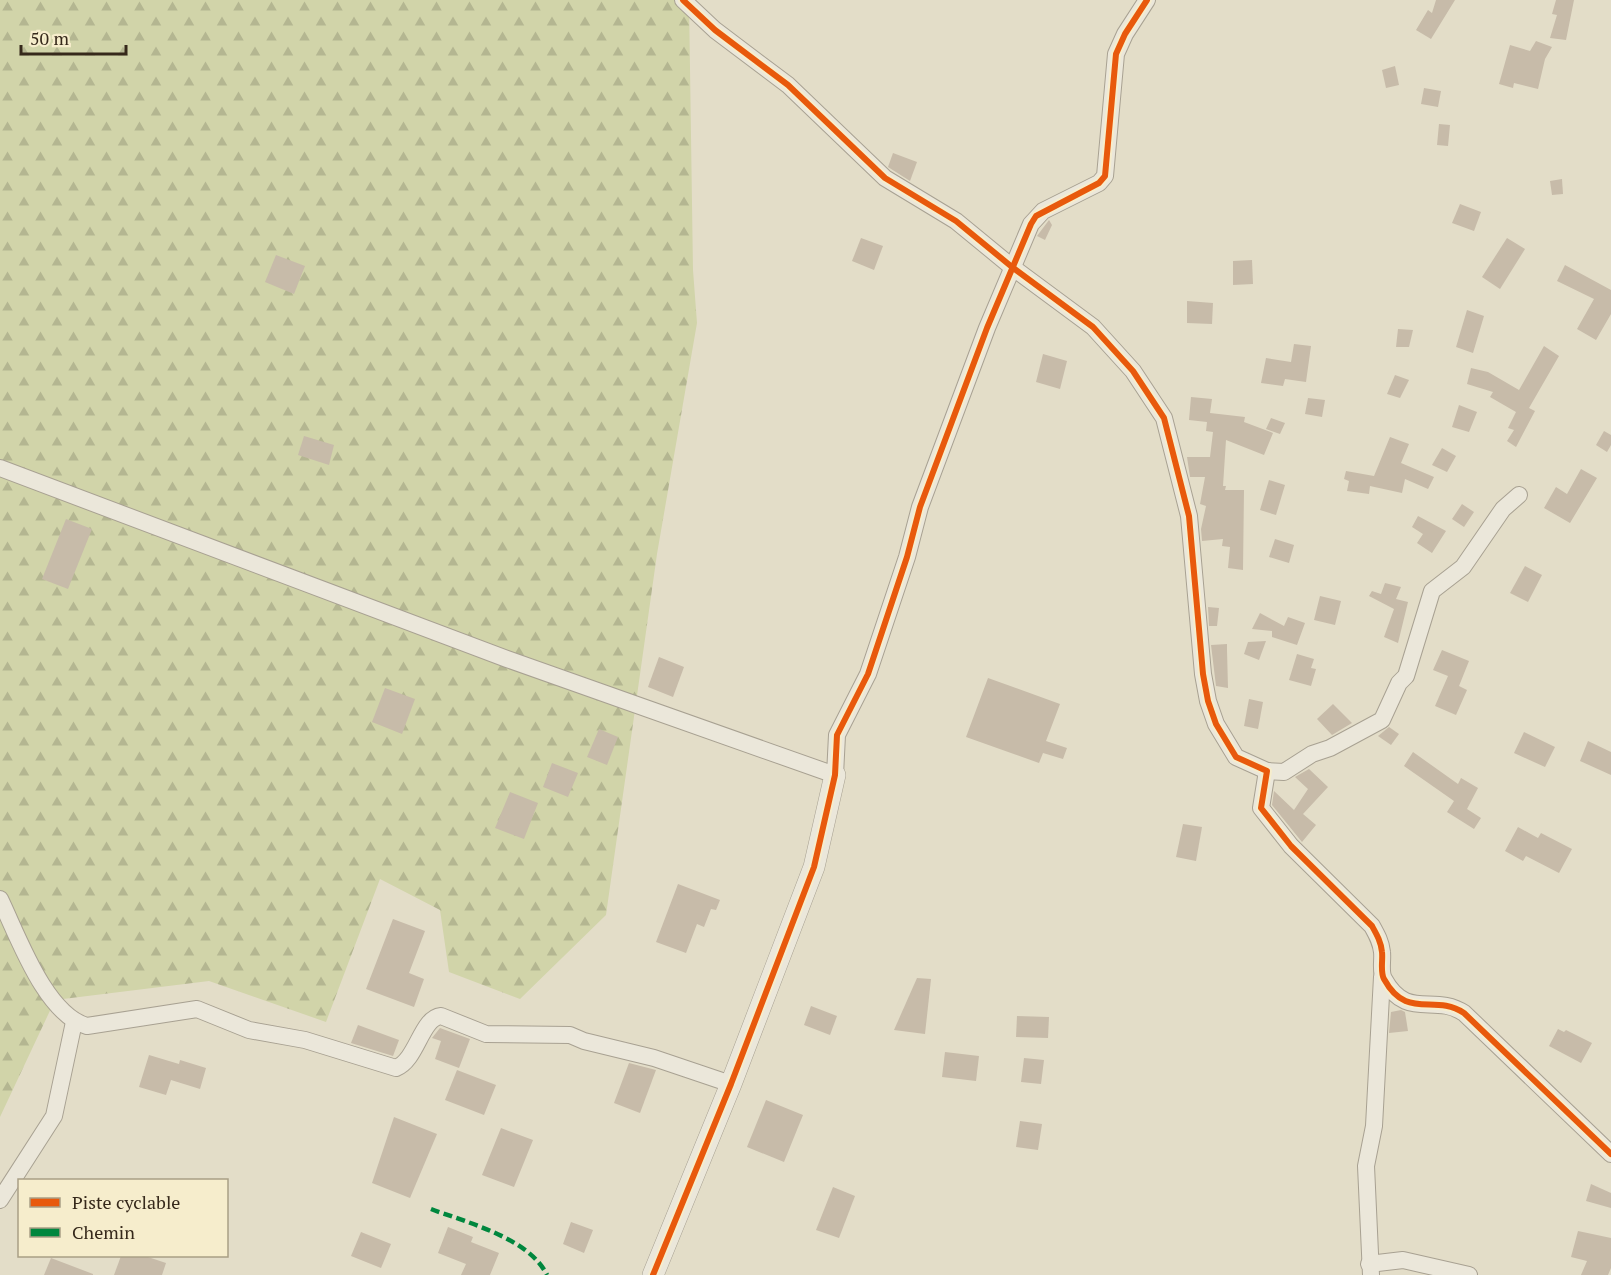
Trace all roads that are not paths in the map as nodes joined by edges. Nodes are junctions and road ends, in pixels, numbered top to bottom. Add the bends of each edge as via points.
1 (683, 0) edge
2 (1147, 0) edge
3 (1012, 267) junction
4 (0, 468) edge
5 (1519, 495) dead end
6 (1268, 771) junction
7 (836, 775) junction
8 (0, 899) edge
9 (1382, 977) junction
10 (74, 1022) junction
11 (731, 1084) junction
12 (1611, 1154) edge
13 (0, 1200) edge
14 (1370, 1269) edge
15 (653, 1275) edge
16 (1469, 1275) edge

1 - 3 street via 715,30 788,85 885,178 956,221
2 - 3 street via 1116,54 1105,176 1099,183 1036,216
3 - 6 street via 1112,345 1164,418 1189,516 1208,701 1216,724 1236,757
3 - 7 street via 920,507 868,674 837,735
4 - 7 street via 496,655
5 - 6 street via 1503,508 1463,567 1432,591 1410,666 1382,720 1284,772
6 - 9 street via 1261,808 1291,846 1372,926 1380,939
7 - 11 street via 814,867
8 - 10 street via 39,980
9 - 12 street via 1409,1004 1442,1004 1464,1013
9 - 14 street via 1374,1125 1366,1166
10 - 11 street via 105,1025 197,1009 249,1030 305,1040 396,1068 407,1060 431,1021 441,1016 486,1034 570,1035
10 - 13 street via 54,1116
11 - 15 street
14 - 16 street via 1403,1260

